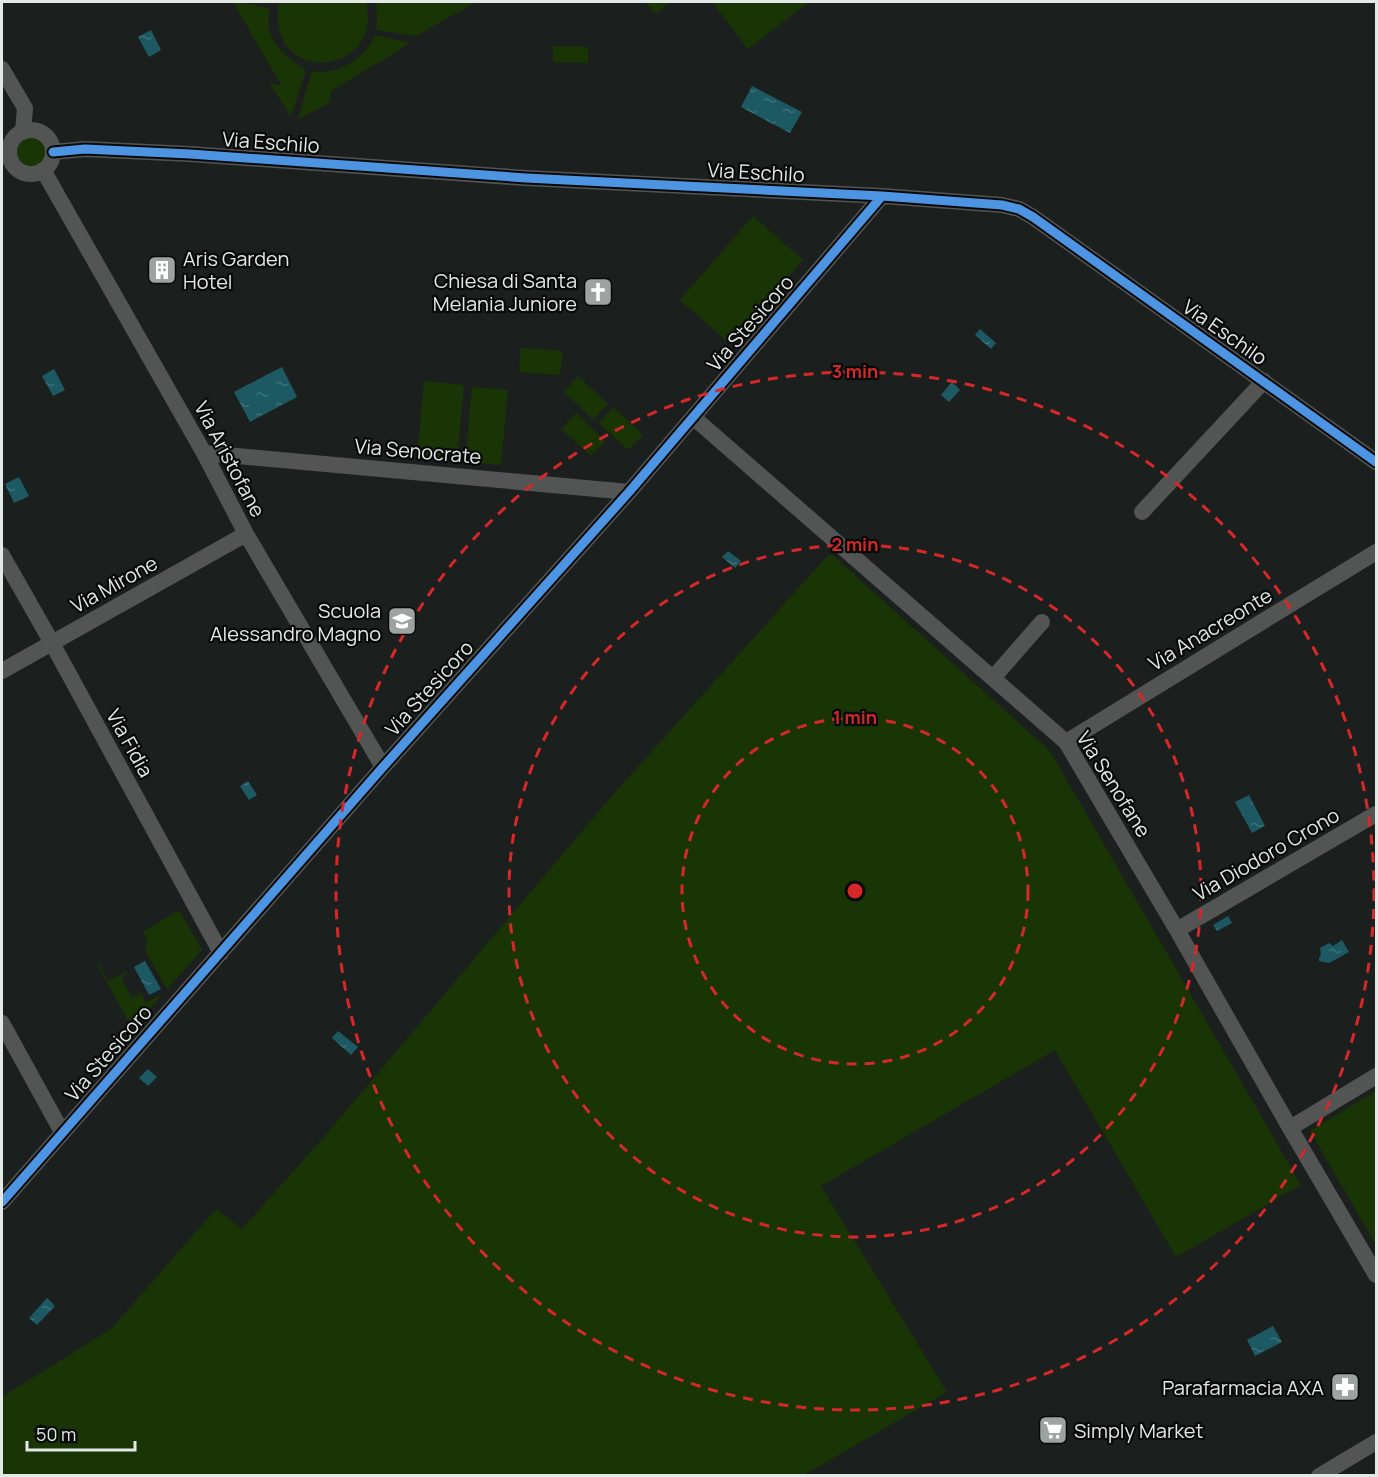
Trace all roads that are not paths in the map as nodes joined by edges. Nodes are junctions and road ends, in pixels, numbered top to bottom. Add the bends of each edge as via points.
1 (2, 69) edge
2 (12, 135) edge
3 (53, 152) junction
4 (7, 166) edge
5 (43, 170) junction
6 (882, 196) junction
7 (1264, 381) junction
8 (693, 417) junction
9 (204, 453) junction
10 (1377, 462) edge
11 (629, 492) junction
12 (1142, 513) dead end
13 (246, 534) junction
14 (1377, 552) edge
15 (2, 555) edge
16 (1042, 622) dead end
17 (52, 643) junction
18 (2, 671) edge
19 (993, 678) junction
20 (1066, 742) junction
21 (383, 767) junction
22 (1377, 814) edge
23 (1177, 930) junction
24 (220, 953) junction
25 (2, 1023) edge
26 (1377, 1076) edge
27 (1290, 1128) junction
28 (62, 1132) junction
29 (2, 1202) edge
30 (1377, 1275) edge
31 (1377, 1442) edge
32 (1319, 1476) edge

1 - 2 street via 25,108
2 - 3 street via 40,132 51,142
2 - 4 street
3 - 5 street
3 - 6 street, Via Eschilo via 85,149 190,154
4 - 5 street via 32,174
5 - 9 street, Via Aristofane
6 - 7 street, Via Eschilo via 995,204 1024,212
6 - 8 street, Via Stesicoro
7 - 10 street, Via Eschilo
7 - 12 street
8 - 11 street, Via Stesicoro
8 - 19 street, Via Senofane
9 - 11 street, Via Senocrate
9 - 13 street, Via Aristofane
11 - 21 street, Via Stesicoro
13 - 17 street, Via Mirone
13 - 21 street, Via Aristofane
14 - 20 street, Via Anacreonte
15 - 17 street, Via Fidia
16 - 19 street
17 - 18 street, Via Mirone
17 - 24 street, Via Fidia
19 - 20 street, Via Senofane
20 - 23 street, Via Senofane
21 - 24 street, Via Stesicoro
22 - 23 street, Via Diodoro Crono
23 - 27 street, Via Senofane
24 - 28 street, Via Stesicoro
25 - 28 street
26 - 27 street
27 - 30 street, Via Senofane
28 - 29 street, Via Stesicoro
31 - 32 street

